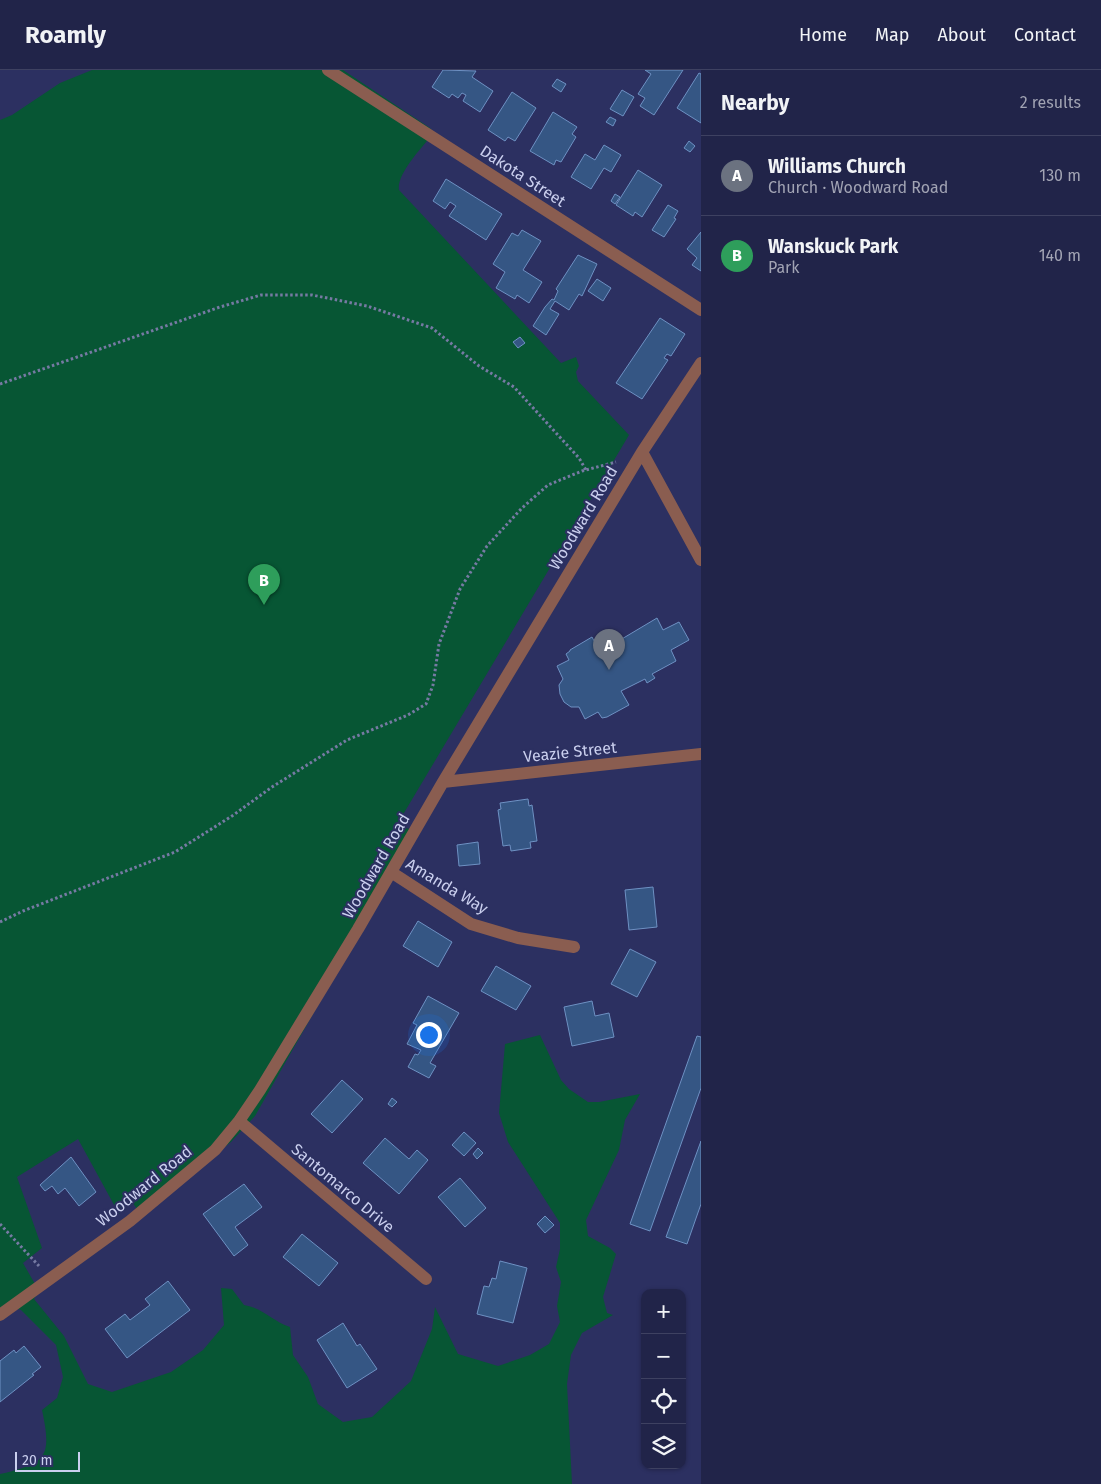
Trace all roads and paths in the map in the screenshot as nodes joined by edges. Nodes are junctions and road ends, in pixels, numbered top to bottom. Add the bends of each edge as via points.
1 (328, 70) edge
2 (701, 310) edge
3 (701, 363) edge
4 (0, 384) edge
5 (642, 452) junction
6 (586, 470) junction
7 (701, 560) edge
8 (701, 754) edge
9 (443, 782) junction
10 (391, 872) junction
11 (0, 922) edge
12 (574, 946) dead end
13 (239, 1121) junction
14 (0, 1224) edge
15 (50, 1279) junction
16 (426, 1280) dead end
17 (0, 1315) edge

1 - 2 street, Dakota Street
3 - 5 street, Woodward Road
4 - 6 path via 262,295 312,295 367,306 432,328 479,366 514,387 579,458
5 - 6 path via 626,460
5 - 7 street
5 - 9 street, Woodward Road
6 - 11 path via 548,485 487,546 456,598 439,644 433,685 426,704 408,715 347,740 176,852 23,910
8 - 9 street, Veazie Street
9 - 10 street, Woodward Road
10 - 12 street, Amanda Way via 471,924 518,938
10 - 13 street, Woodward Road
13 - 15 street, Woodward Road via 215,1150 144,1209
13 - 16 street, Santomarco Drive
14 - 15 path
15 - 17 street, Woodward Road

